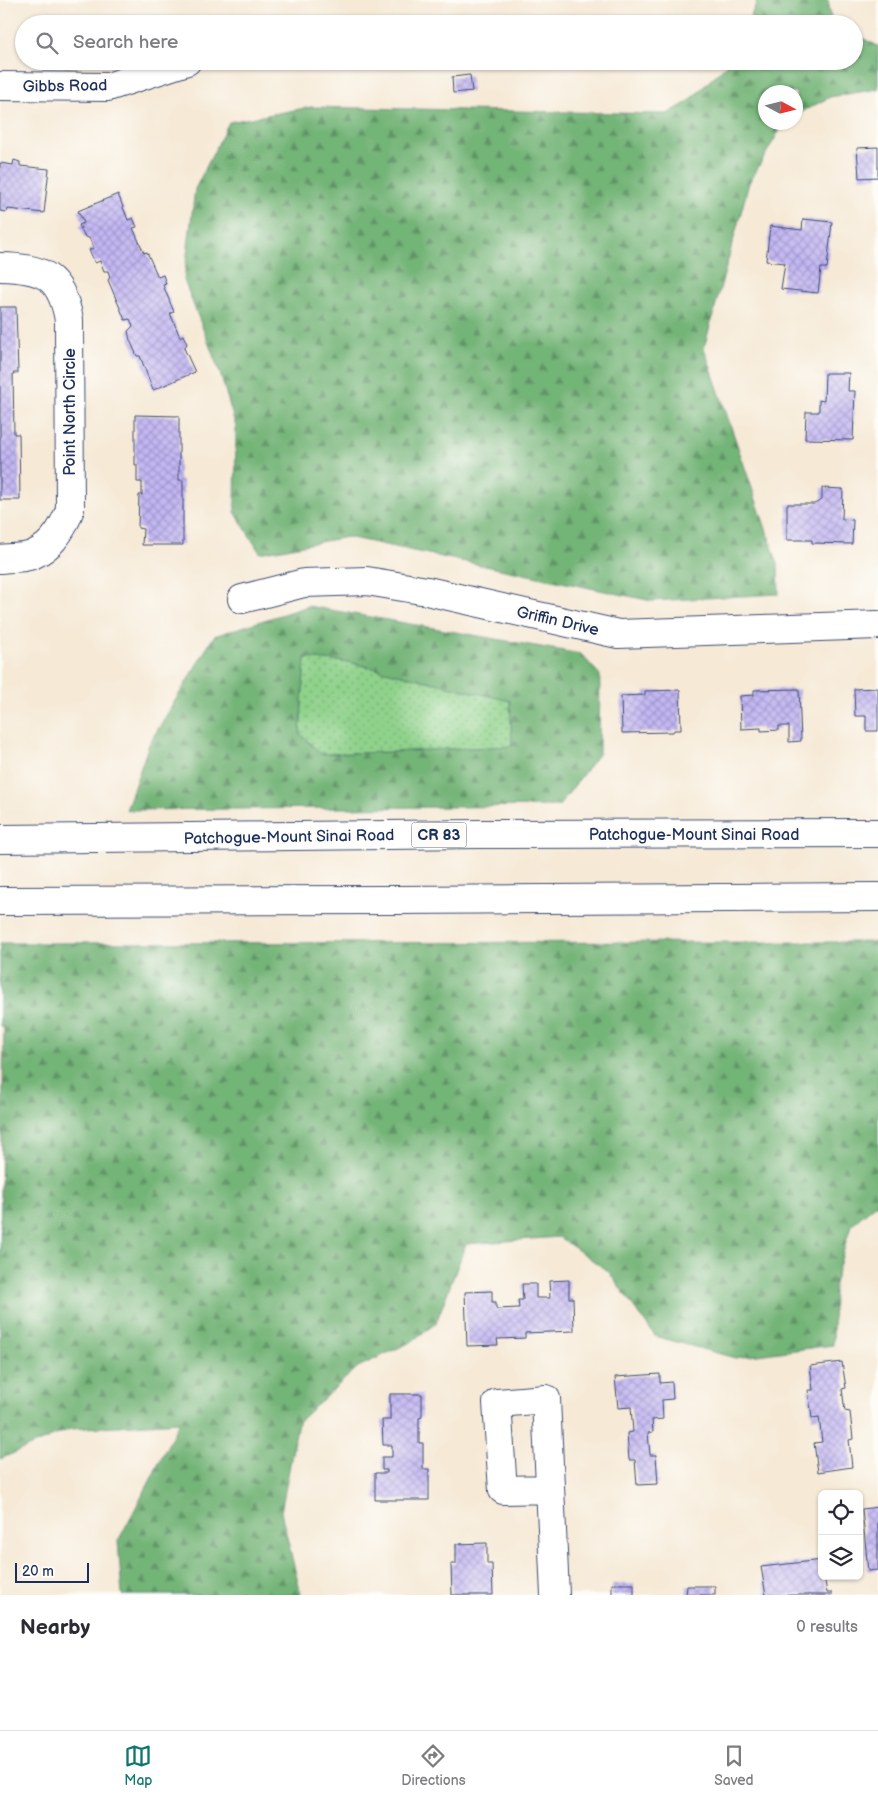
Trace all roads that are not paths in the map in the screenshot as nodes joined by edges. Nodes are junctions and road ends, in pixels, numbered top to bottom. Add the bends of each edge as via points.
1 (160, 70) edge
2 (0, 86) edge
3 (0, 267) edge
4 (0, 559) edge
5 (242, 599) dead end
6 (878, 626) edge
7 (878, 833) edge
8 (0, 839) edge
9 (878, 896) edge
10 (0, 901) edge
11 (550, 1489) dead end
12 (555, 1595) edge

1 - 2 main road, Gibbs Road via 108,87
3 - 4 main road, Point North Circle via 26,268 46,275 66,303 69,320 70,510 50,544 26,557
5 - 6 main road, Griffin Drive via 304,583 367,581 427,591 618,634
7 - 8 main road, Patchogue-Mount Sinai Road / CR 83
9 - 10 main road
11 - 12 main road

